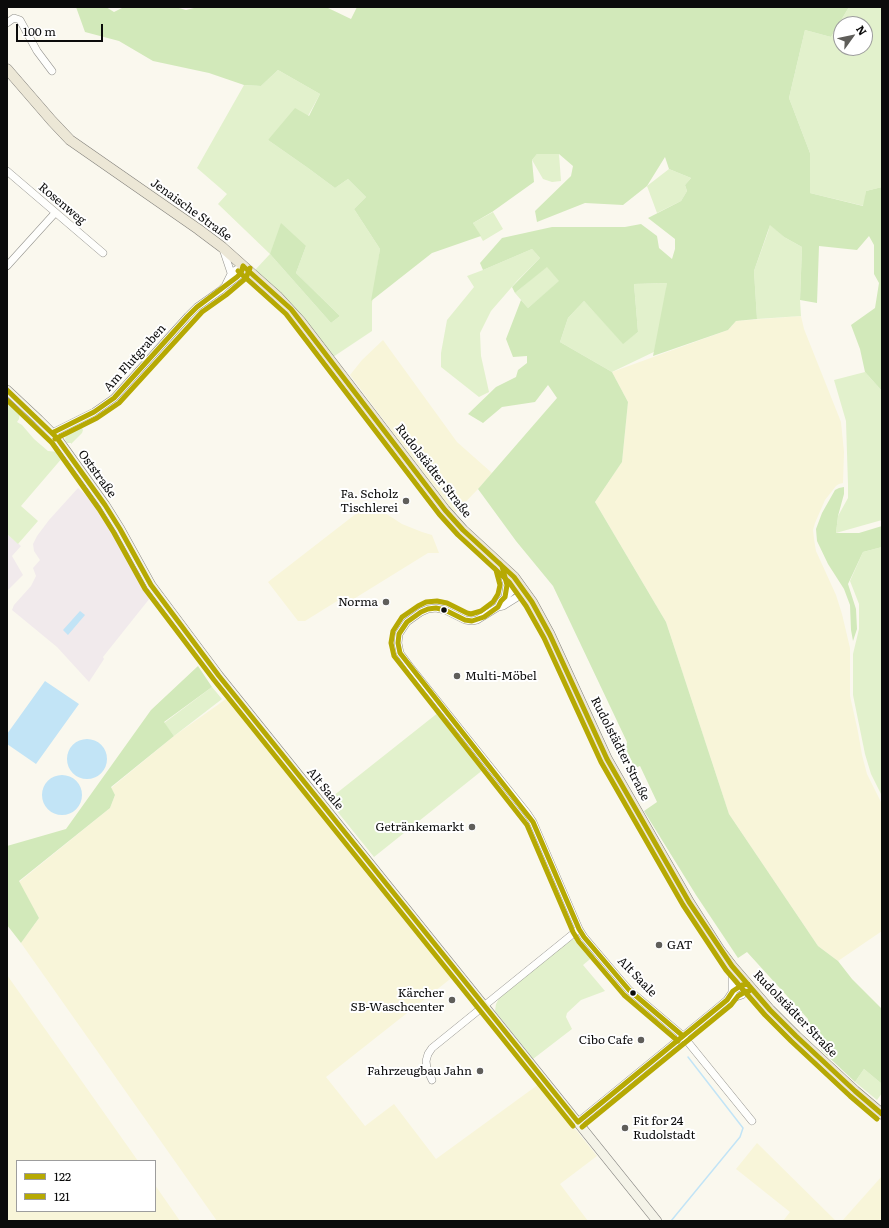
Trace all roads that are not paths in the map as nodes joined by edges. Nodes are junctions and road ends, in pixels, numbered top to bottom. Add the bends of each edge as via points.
1 (7, 23) edge
2 (7, 68) edge
3 (52, 71) dead end
4 (7, 171) edge
5 (55, 213) junction
6 (222, 247) junction
7 (103, 253) dead end
8 (7, 266) edge
9 (243, 266) junction
10 (231, 273) junction
11 (225, 286) junction
12 (349, 384) joint
13 (7, 390) edge
14 (52, 433) junction
15 (502, 566) junction
16 (151, 585) joint
17 (522, 587) junction
18 (505, 597) junction
19 (498, 607) junction
20 (579, 929) junction
21 (732, 966) junction
22 (748, 984) junction
23 (732, 993) junction
24 (727, 1000) junction
25 (484, 1006) junction
26 (683, 1036) junction
27 (432, 1080) dead end
28 (882, 1114) edge
29 (752, 1121) dead end
30 (578, 1122) junction
31 (657, 1221) edge

1 - 3 street via 14,18 20,20 37,51
2 - 6 main road, Jenaische Straße via 70,140
4 - 5 street, Rosenweg
5 - 7 street, Rosenweg
5 - 8 street
6 - 9 main road, Jenaische Straße
6 - 10 street
9 - 10 street
9 - 11 street, Am Flutgraben via 241,273
9 - 12 main road, Jenaische Straße via 291,309
10 - 11 street, Am Flutgraben
11 - 14 street, Am Flutgraben via 188,316 114,398 94,412
12 - 15 main road, Rudolstädter Straße via 445,510
13 - 14 street, Oststraße
14 - 16 street, Oststraße via 105,505
15 - 17 main road, Rudolstädter Straße
15 - 18 street via 507,584
16 - 25 street, Alt Saale via 219,676
17 - 18 street, Alt Saale
17 - 19 street via 519,596
17 - 21 main road, Rudolstädter Straße via 543,622 611,766 689,902
18 - 19 street, Alt Saale
19 - 20 street, Alt Saale via 484,617 472,621 445,610 428,609 402,628 398,648 530,817
20 - 25 street
20 - 26 street, Alt Saale via 629,990
21 - 22 main road, Rudolstädter Straße
21 - 23 street
22 - 23 street via 742,985
22 - 24 street via 742,995
22 - 28 main road, Rudolstädter Straße via 796,1036
23 - 24 street
24 - 26 street
25 - 27 street via 432,1048 426,1060
25 - 30 street, Alt Saale
26 - 29 street, Alt Saale
26 - 30 street
30 - 31 street, Alt Saale

